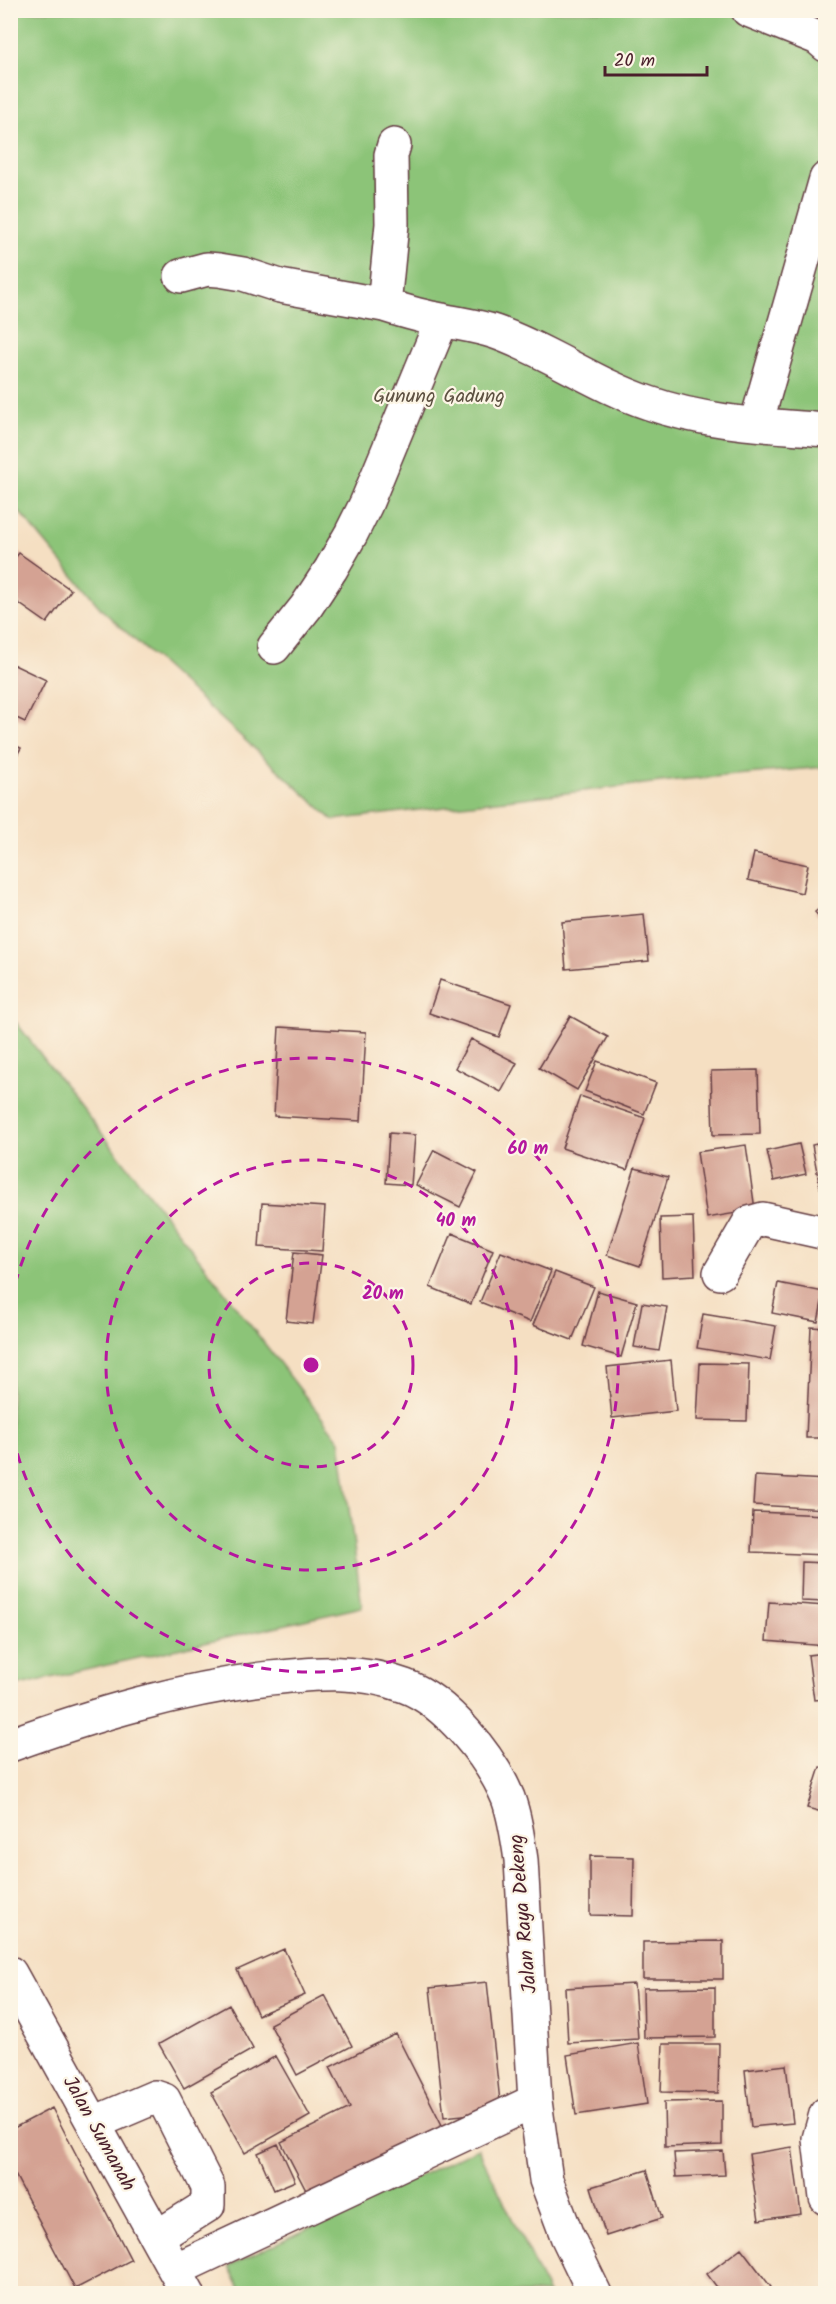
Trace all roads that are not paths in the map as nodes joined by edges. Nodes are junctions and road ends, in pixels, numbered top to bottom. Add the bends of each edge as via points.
1 (748, 10) edge
2 (825, 45) edge
3 (394, 145) dead end
4 (825, 179) edge
5 (181, 276) dead end
6 (384, 305) junction
7 (442, 320) junction
8 (756, 424) junction
9 (825, 430) edge
10 (274, 647) dead end
11 (825, 1233) edge
12 (720, 1273) dead end
13 (10, 1745) edge
14 (10, 1973) edge
15 (535, 2101) junction
16 (825, 2114) edge
17 (94, 2122) junction
18 (825, 2198) edge
19 (157, 2237) junction
20 (182, 2282) edge
21 (595, 2294) edge

1 - 2 street via 818,38
3 - 6 street
4 - 8 street
5 - 6 street via 219,270
6 - 7 street
7 - 8 street via 519,341 647,403 687,415
7 - 10 street via 351,534 306,607
8 - 9 street
11 - 12 street via 763,1219 749,1223
13 - 15 street, Jalan Raya Dekeng via 100,1713 152,1700 232,1683 319,1672 368,1675 407,1687 432,1701 456,1722 489,1762 508,1798 521,1860
14 - 17 street, Jalan Sumanah
15 - 20 street
15 - 21 street, Jalan Raya Dekeng via 546,2180
16 - 18 street via 819,2139
17 - 19 street, Jalan Sumanah
17 - 19 street via 155,2097 164,2100 208,2187 208,2205
19 - 20 street, Jalan Sumanah

